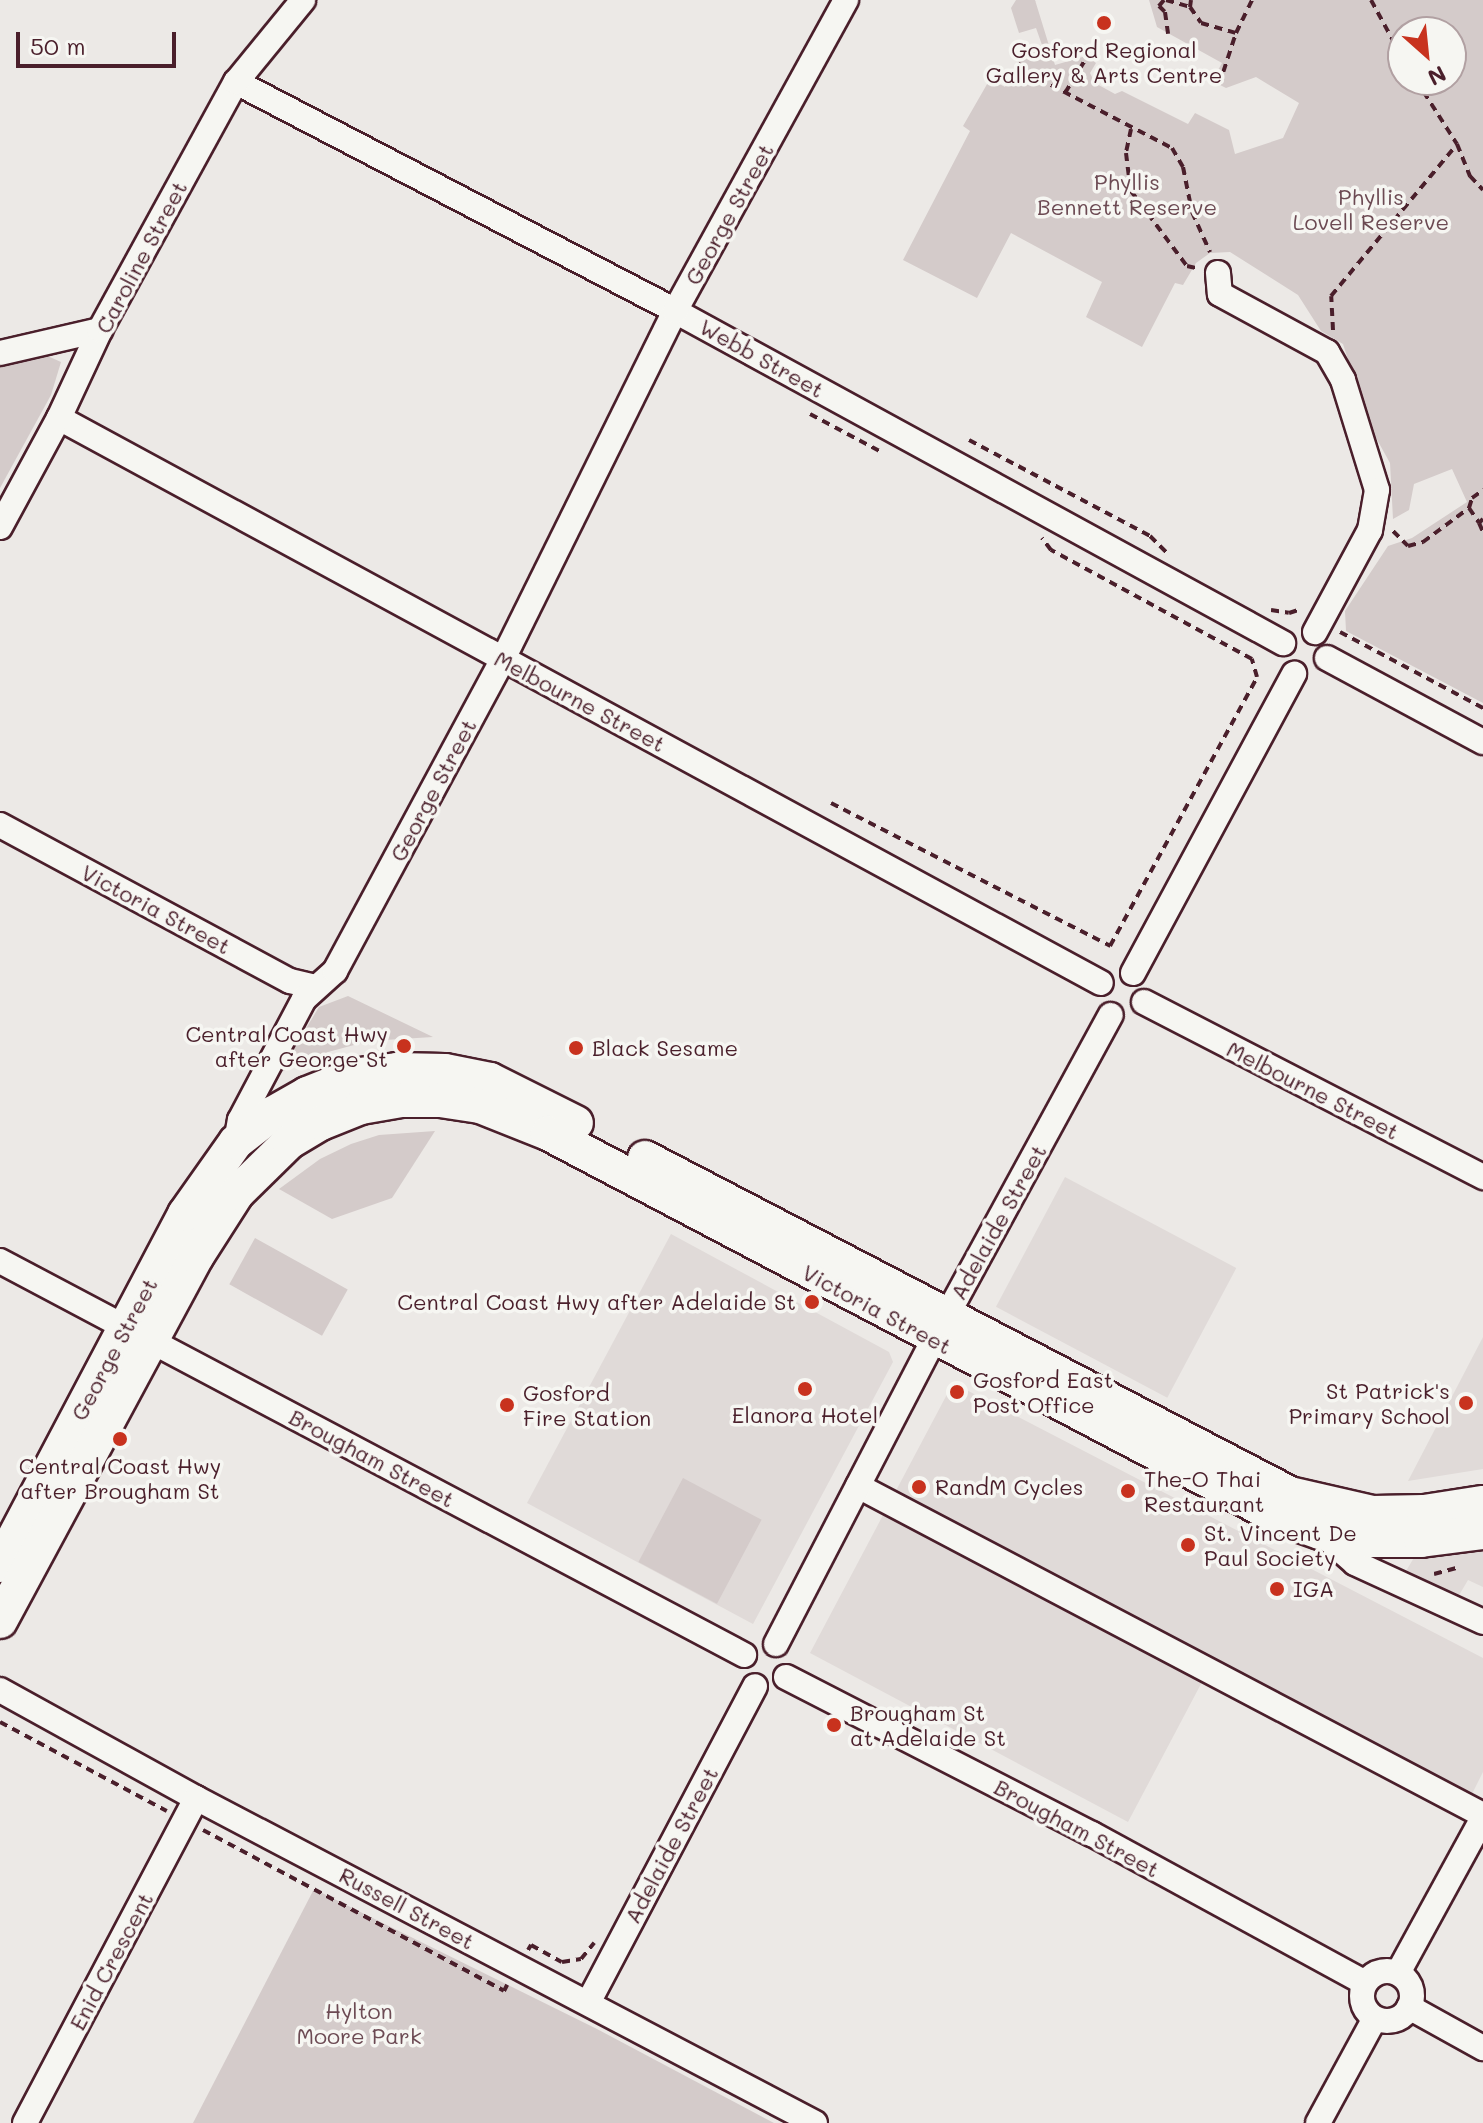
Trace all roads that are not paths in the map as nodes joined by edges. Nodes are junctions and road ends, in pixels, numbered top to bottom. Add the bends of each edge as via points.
1 (303, 0) edge
2 (846, 0) edge
3 (236, 82) junction
4 (1218, 273) road end
5 (675, 311) junction
6 (100, 330) junction
7 (0, 353) edge
8 (59, 418) junction
9 (0, 527) edge
10 (1315, 632) junction
11 (1283, 643) junction
12 (1327, 658) junction
13 (503, 659) junction
14 (1294, 674) junction
15 (1483, 742) edge
16 (0, 825) edge
17 (1133, 973) junction
18 (1101, 983) junction
19 (315, 987) junction
20 (1144, 1002) junction
21 (1111, 1015) junction
22 (236, 1142) junction
23 (260, 1167) joint
24 (1483, 1177) edge
25 (0, 1261) edge
26 (940, 1328) junction
27 (140, 1335) junction
28 (858, 1486) junction
29 (1483, 1503) edge
30 (1325, 1519) junction
31 (1483, 1532) edge
32 (0, 1565) edge
33 (0, 1621) edge
34 (1483, 1622) edge
35 (776, 1644) junction
36 (744, 1655) junction
37 (786, 1677) junction
38 (755, 1686) junction
39 (0, 1690) edge
40 (196, 1798) junction
41 (1483, 1816) edge
42 (1398, 1973) junction
43 (1365, 1983) junction
44 (588, 2003) junction
45 (1409, 2007) junction
46 (1375, 2018) junction
47 (1483, 2048) edge
48 (25, 2123) edge
49 (815, 2123) edge
50 (1318, 2123) edge

1 - 3 street, Caroline Street
2 - 5 street, George Street
3 - 5 street, Webb Street
3 - 6 street, Caroline Street
4 - 10 street via 1220,294 1327,352 1343,380 1377,490 1370,530
5 - 11 street, Webb Street
5 - 13 street, George Street
6 - 7 street
6 - 8 street, Caroline Street
8 - 9 street, Caroline Street
8 - 13 street, Melbourne Street
10 - 11 street via 1300,629
10 - 12 street via 1325,643
11 - 14 street via 1284,664
12 - 14 street via 1314,674
12 - 15 street
13 - 18 street, Melbourne Street
13 - 19 street, George Street via 335,971
14 - 17 street
16 - 19 street, Victoria Street via 290,981
17 - 18 street via 1111,973
17 - 20 street via 1142,982
18 - 21 street via 1101,1005
19 - 22 street, George Street via 240,1120
20 - 21 street via 1134,1014
20 - 24 street, Melbourne Street
21 - 26 street, Adelaide Street
22 - 26 highway, Victoria Street via 307,1094 352,1076 445,1071 490,1080
22 - 27 highway, George Street via 185,1214
23 - 26 highway, Victoria Street via 289,1142 361,1107 427,1100 480,1106 548,1133
23 - 27 highway, George Street
25 - 27 street, Brougham Street
26 - 28 street, Adelaide Street
26 - 30 highway, Victoria Street via 1280,1518
27 - 32 highway, George Street
27 - 33 highway, George Street
27 - 36 street, Brougham Street
28 - 35 street, Adelaide Street
28 - 41 street
29 - 30 highway
30 - 31 highway via 1370,1540
30 - 34 street, Victoria Street via 1355,1563
35 - 36 street via 762,1642
35 - 37 street via 789,1662
36 - 38 street via 742,1669
37 - 38 street via 769,1689
37 - 43 street, Brougham Street
38 - 44 street, Adelaide Street
39 - 40 street, Russell Street
40 - 44 street, Russell Street
40 - 48 street, Enid Crescent
41 - 42 street
42 - 43 street via 1376,1973
42 - 45 street via 1411,1992
43 - 46 street via 1362,1999
44 - 49 street, Russell Street
45 - 46 street via 1391,2021
45 - 47 street
46 - 50 street

